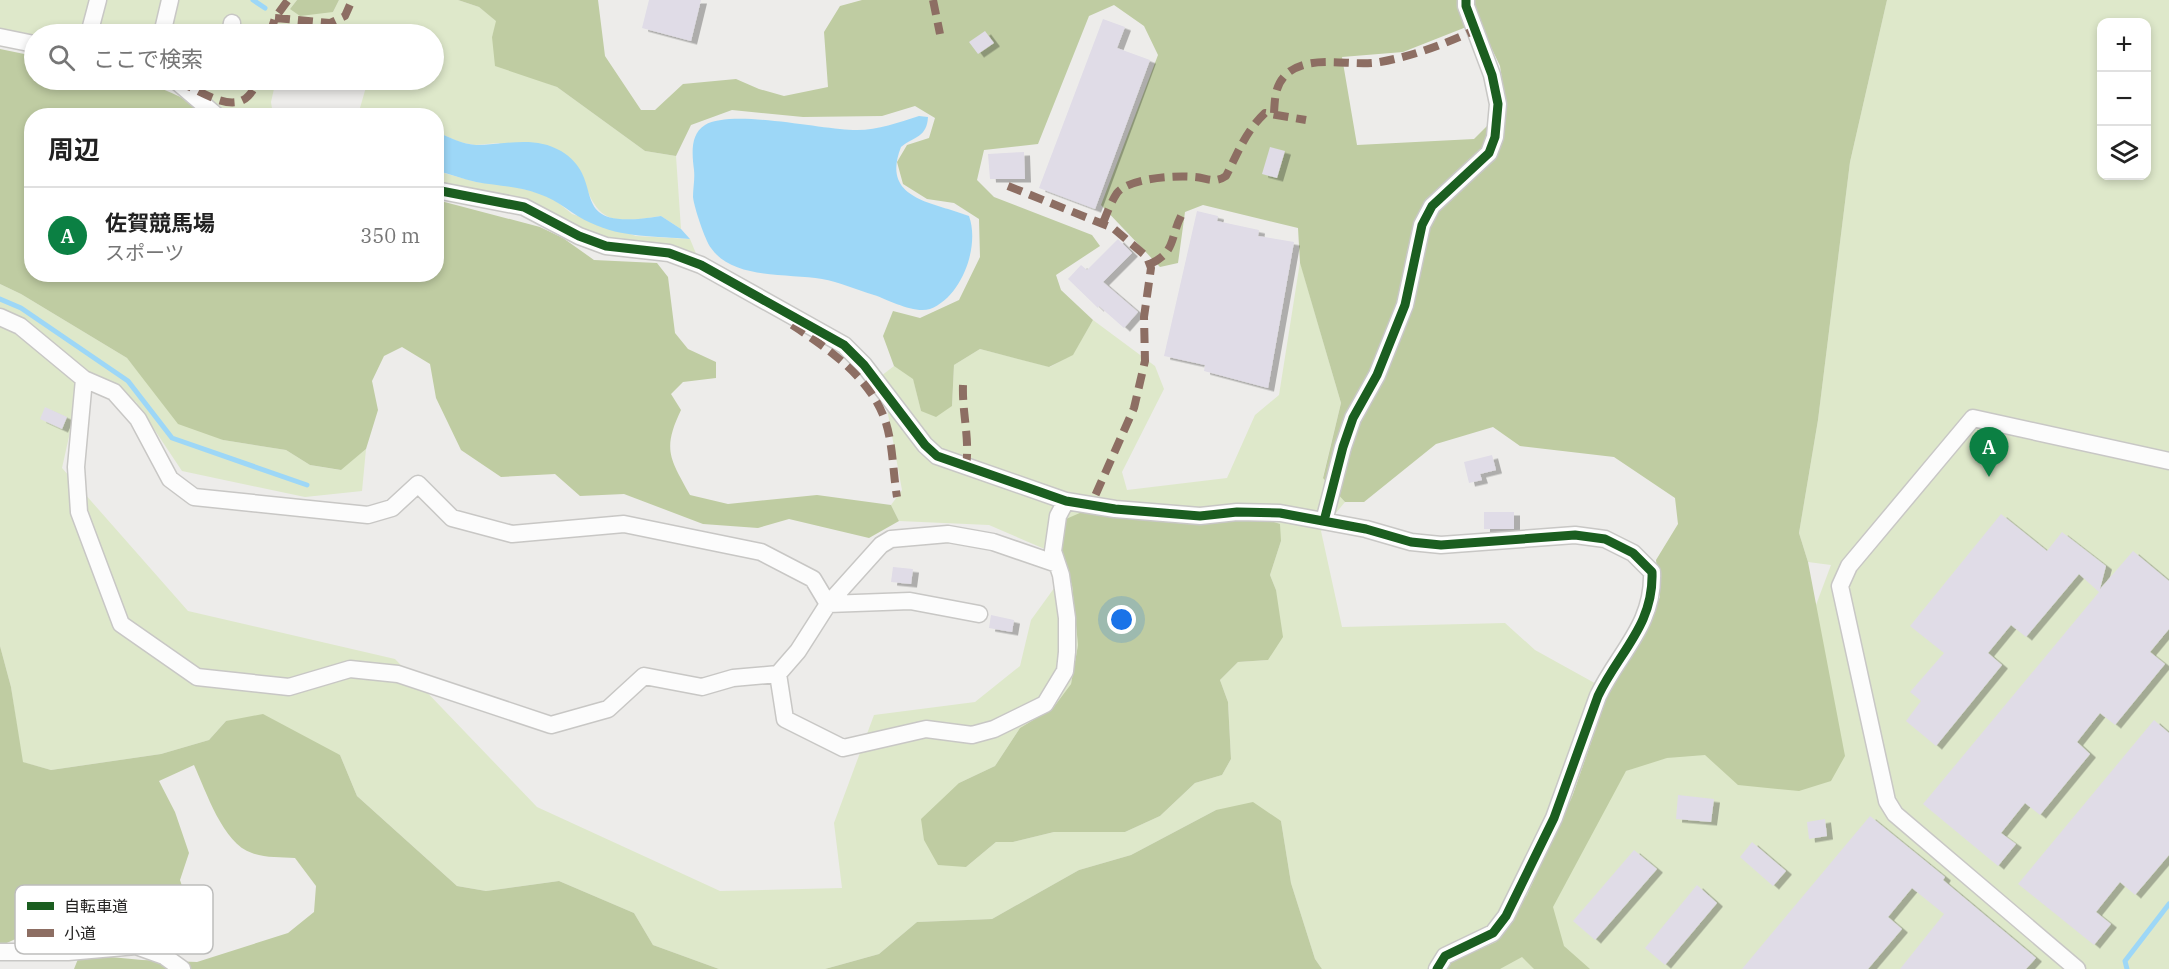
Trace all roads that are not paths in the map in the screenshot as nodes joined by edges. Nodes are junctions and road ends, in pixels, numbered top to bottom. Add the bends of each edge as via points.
1 (98, 0) edge
2 (170, 0) edge
3 (1466, 0) edge
4 (92, 24) edge
5 (164, 24) edge
6 (0, 37) edge
7 (24, 42) edge
8 (186, 90) edge
9 (207, 108) edge
10 (444, 192) edge
11 (0, 317) edge
12 (84, 379) junction
13 (2169, 461) edge
14 (1066, 501) junction
15 (1324, 521) junction
16 (1057, 564) junction
17 (828, 604) junction
18 (979, 614) dead end
19 (778, 674) junction
20 (158, 954) edge
21 (182, 969) edge
22 (1437, 969) edge
23 (2077, 969) edge

1 - 4 street
2 - 5 street
3 - 15 street via 1492,75 1498,104 1495,137 1489,153 1432,206 1422,225 1405,305 1377,375 1353,418
6 - 7 street
8 - 9 street
10 - 14 street via 524,207 606,246 669,253 701,265 844,345 937,456
11 - 12 street via 20,326
12 - 17 street via 114,392 138,419 170,479 194,497 368,515 392,508 418,484 452,518 512,534 624,524 761,552 813,579
12 - 19 street via 76,467 79,513 121,624 197,677 289,687 350,669 398,674 551,725 608,709 644,676 702,687 733,678
13 - 23 street via 1973,418 1849,566 1840,586 1887,801 1895,814
14 - 15 street via 1200,516 1280,513
14 - 16 street via 1058,516 1053,551
15 - 22 street via 1411,542 1441,545 1575,535 1605,539 1633,553 1652,572 1648,609 1635,638 1598,696 1554,818 1506,916 1493,933 1445,956
16 - 17 street via 993,543 948,534 891,539 881,545
16 - 19 street via 1067,618 1065,671 1045,704 994,729 972,735 926,729 843,748 784,718
17 - 18 street via 910,601
17 - 19 street
20 - 21 street

